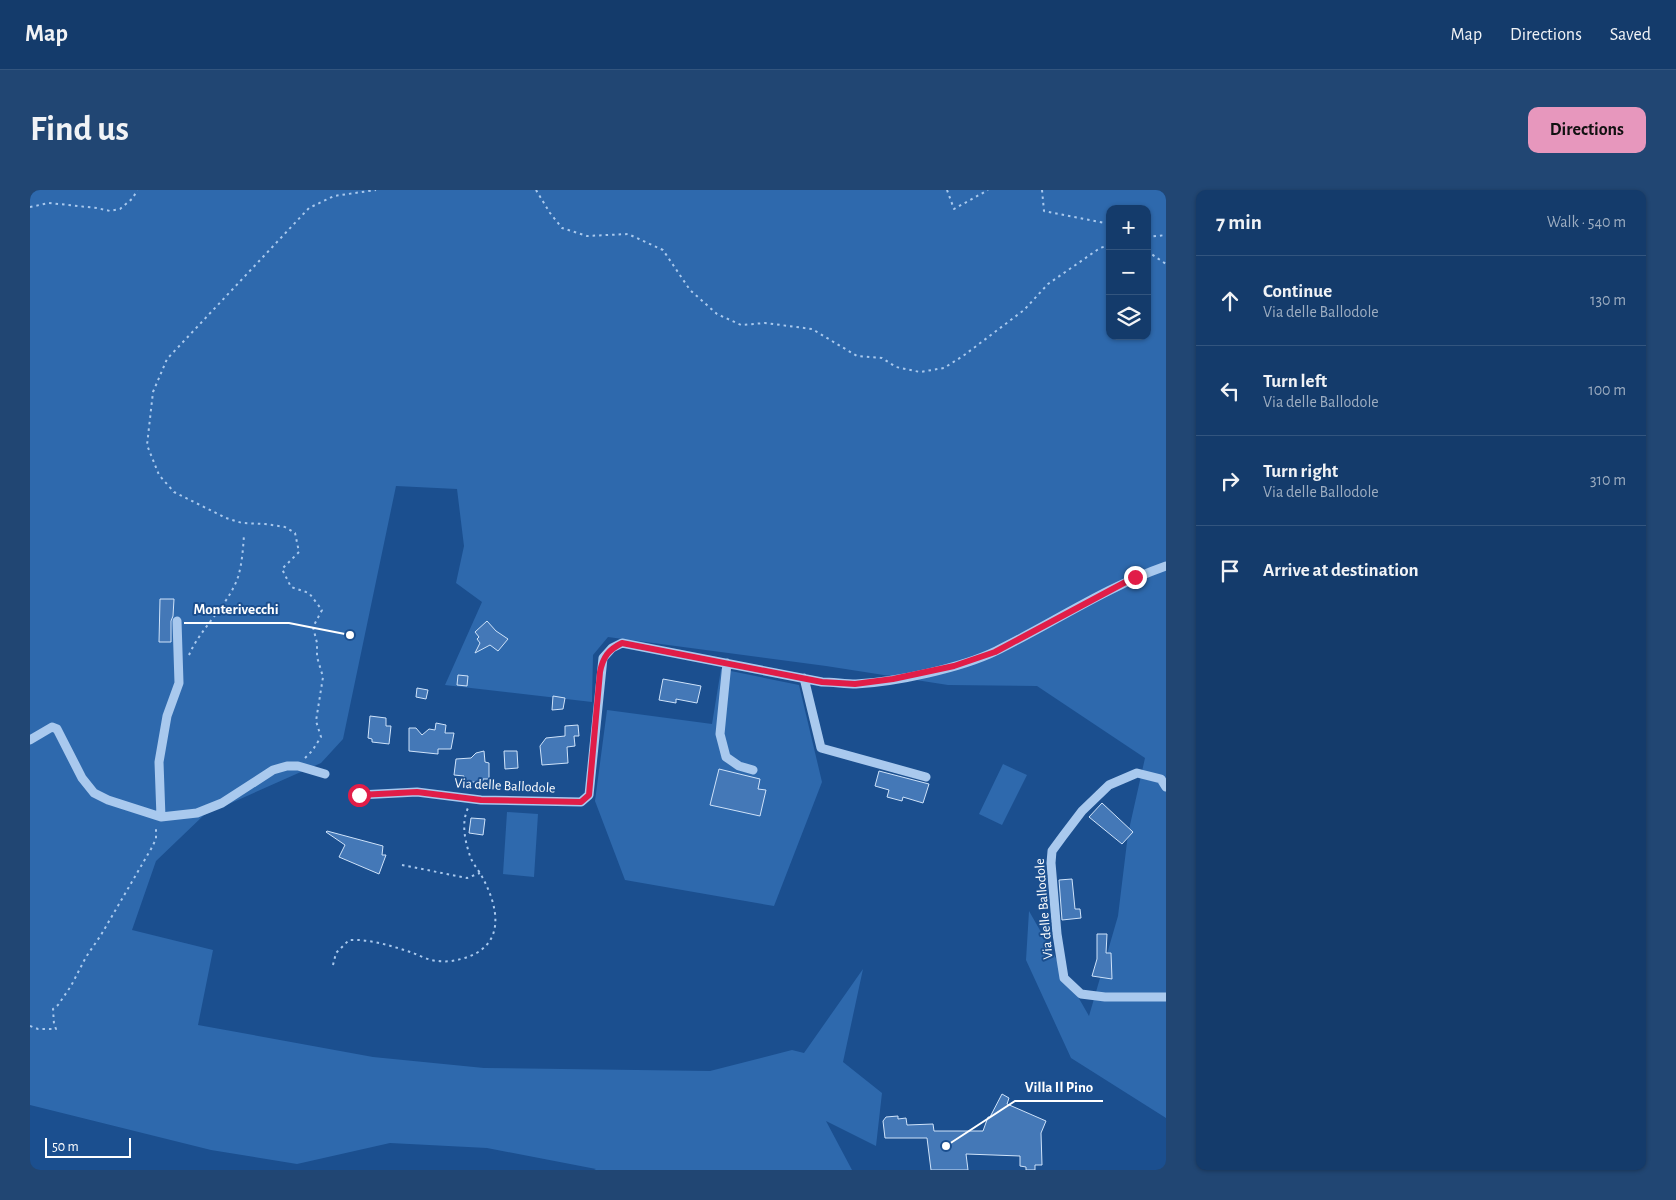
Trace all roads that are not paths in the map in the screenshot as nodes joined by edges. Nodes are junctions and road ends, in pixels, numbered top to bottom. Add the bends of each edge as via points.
1 (1166, 566) edge
2 (177, 621) dead end
3 (727, 663) junction
4 (804, 678) junction
5 (30, 740) edge
6 (753, 770) dead end
7 (325, 774) dead end
8 (926, 777) dead end
9 (1166, 787) edge
10 (359, 795) dead end
11 (161, 817) junction
12 (1166, 997) edge

1 - 4 lane, Via delle Ballodole via 1135,577 995,652 954,666 855,684
2 - 11 lane via 179,683 167,716 158,762
3 - 4 lane, Via delle Ballodole
3 - 6 lane via 720,734 726,757
3 - 10 lane, Via delle Ballodole via 622,643 612,648 603,658 600,672 589,795 581,802 472,799 417,792
4 - 8 lane via 821,748
5 - 11 lane via 52,728 58,729 82,778 94,793
7 - 11 lane via 287,766 273,770 222,803 197,813
9 - 12 lane, Via delle Ballodole via 1162,779 1137,773 1109,785 1082,811 1063,836 1052,851 1051,863 1064,978 1081,994

